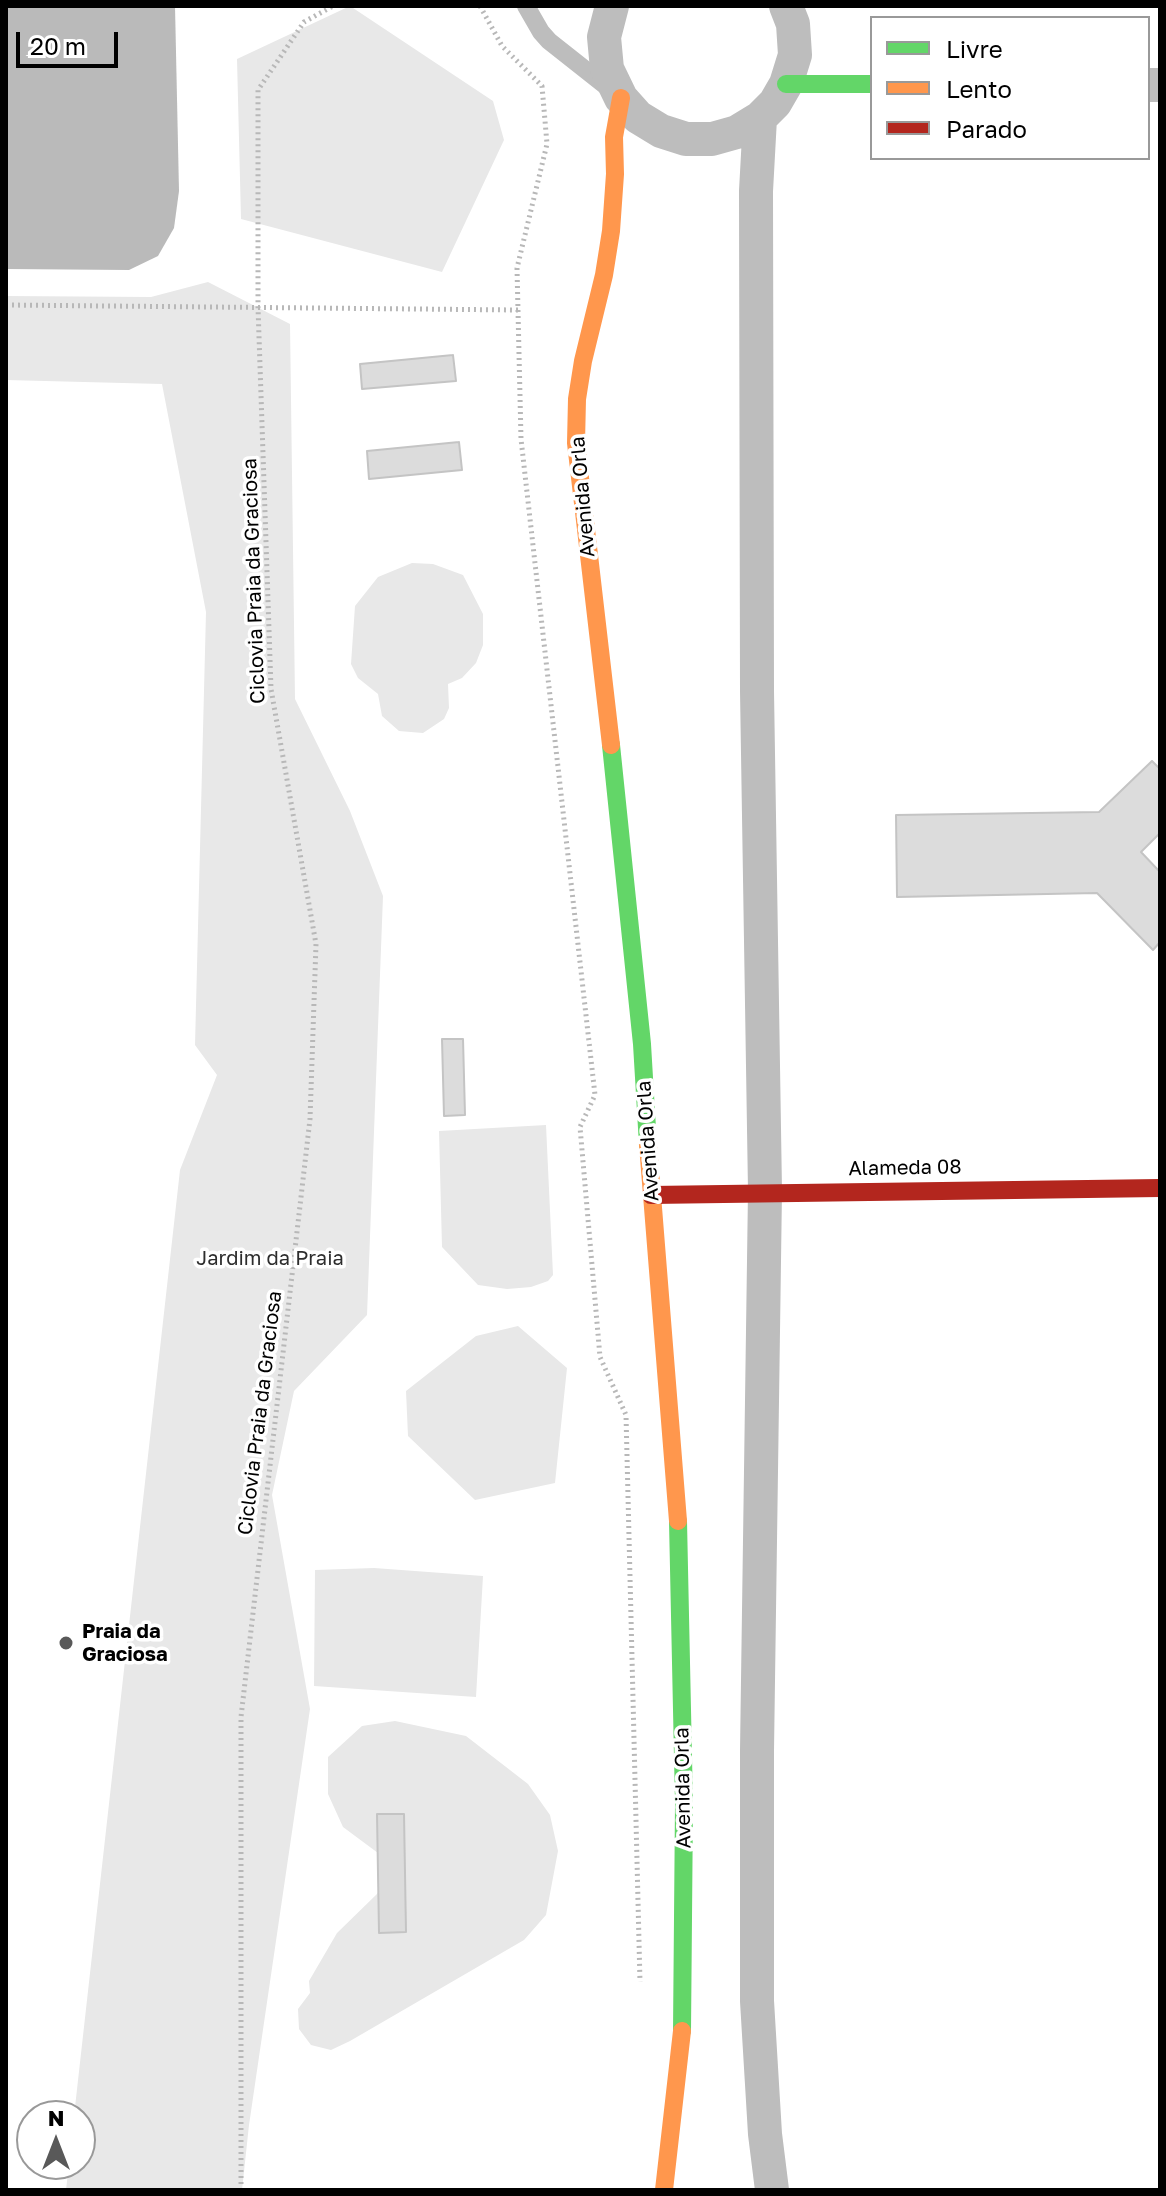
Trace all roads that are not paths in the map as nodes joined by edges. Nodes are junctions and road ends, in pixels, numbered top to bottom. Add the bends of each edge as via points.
1 (526, 6) edge
2 (612, 6) edge
3 (786, 6) edge
4 (786, 84) junction
5 (870, 84) edge
6 (621, 98) junction
7 (760, 118) junction
8 (1160, 1188) edge
9 (765, 1191) junction
10 (651, 1195) junction
11 (664, 2190) edge
12 (772, 2190) edge

1 - 6 lane via 549,41
2 - 6 street via 604,37 607,69
3 - 4 street via 795,55
4 - 5 street
4 - 7 street
6 - 7 street via 638,117 686,139 737,132
6 - 10 street, Avenida Orla via 614,137 611,231 583,361 576,443 627,888
7 - 9 street via 757,691
8 - 9 street, Alameda 08
9 - 10 street, Alameda 08
9 - 12 street via 757,2001
10 - 11 street, Avenida Orla via 678,1519 684,1788 682,2047

